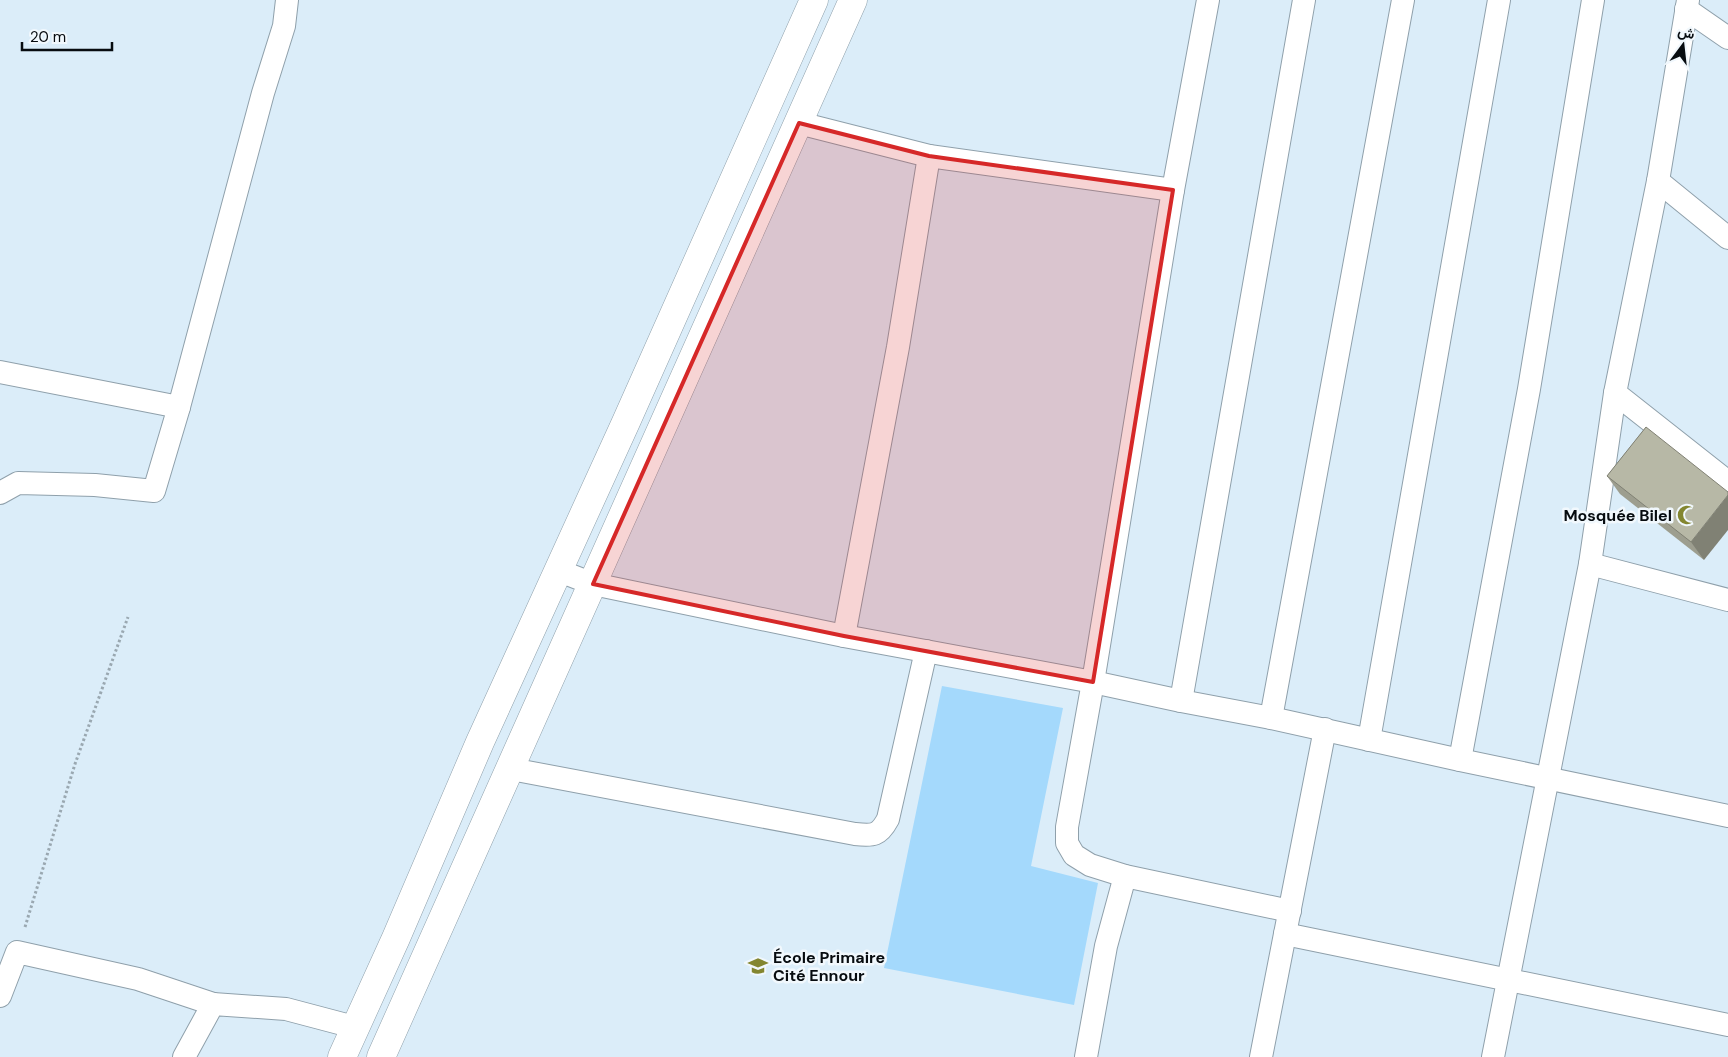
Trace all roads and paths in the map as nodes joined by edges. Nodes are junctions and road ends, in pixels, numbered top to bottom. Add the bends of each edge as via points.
1 (287, 0) edge
2 (814, 0) edge
3 (853, 0) edge
4 (1208, 0) edge
5 (1304, 0) edge
6 (1403, 0) edge
7 (1499, 0) edge
8 (1592, 0) edge
9 (1687, 4) edge
10 (1728, 38) edge
11 (799, 123) junction
12 (929, 156) junction
13 (1658, 181) junction
14 (1173, 190) junction
15 (1728, 238) edge
16 (0, 372) edge
17 (1614, 393) junction
18 (179, 407) junction
19 (1728, 482) edge
20 (0, 493) edge
21 (1590, 564) junction
22 (557, 570) junction
23 (593, 584) junction
24 (1728, 600) edge
25 (128, 617) dead end
26 (844, 636) junction
27 (926, 651) junction
28 (1093, 682) junction
29 (1181, 701) junction
30 (1271, 718) junction
31 (1325, 730) junction
32 (1368, 740) junction
33 (1460, 760) junction
34 (511, 769) junction
35 (1548, 778) junction
36 (1728, 816) edge
37 (1125, 876) junction
38 (1290, 911) junction
39 (1285, 934) junction
40 (17, 952) junction
41 (1508, 979) junction
42 (0, 996) edge
43 (213, 1004) junction
44 (1728, 1025) edge
45 (354, 1028) junction
46 (184, 1057) edge
47 (342, 1057) edge
48 (381, 1057) edge
49 (1086, 1057) edge
50 (1261, 1057) edge
51 (1493, 1057) edge

1 - 18 street via 284,26 260,102
2 - 22 main road
3 - 11 main road
4 - 14 street
5 - 29 street
6 - 30 street
7 - 32 street
8 - 33 street via 1529,389
9 - 10 street
9 - 13 street
11 - 12 street
11 - 23 main road
12 - 14 street
12 - 26 street via 898,347
13 - 15 street
13 - 17 street
14 - 28 street
16 - 18 street
17 - 19 street
17 - 21 street
18 - 20 street via 154,491 18,482
21 - 24 street
21 - 35 street
22 - 23 street
22 - 45 main road
23 - 26 street
23 - 34 main road
25 - 40 path via 76,764
26 - 27 street
27 - 28 street
27 - 34 street via 888,819 878,833 869,836
28 - 29 street
28 - 37 street via 1067,827 1067,843 1074,855 1090,866
29 - 30 street
30 - 31 street
31 - 32 street
31 - 38 street
32 - 33 street
33 - 35 street
34 - 48 main road
35 - 36 street
35 - 41 street
37 - 38 street
37 - 49 street via 1106,946
38 - 39 street
39 - 41 street
39 - 50 street
40 - 42 street
40 - 43 street via 138,979
41 - 44 street
41 - 51 street
43 - 45 street via 286,1009
43 - 46 street
45 - 47 main road

